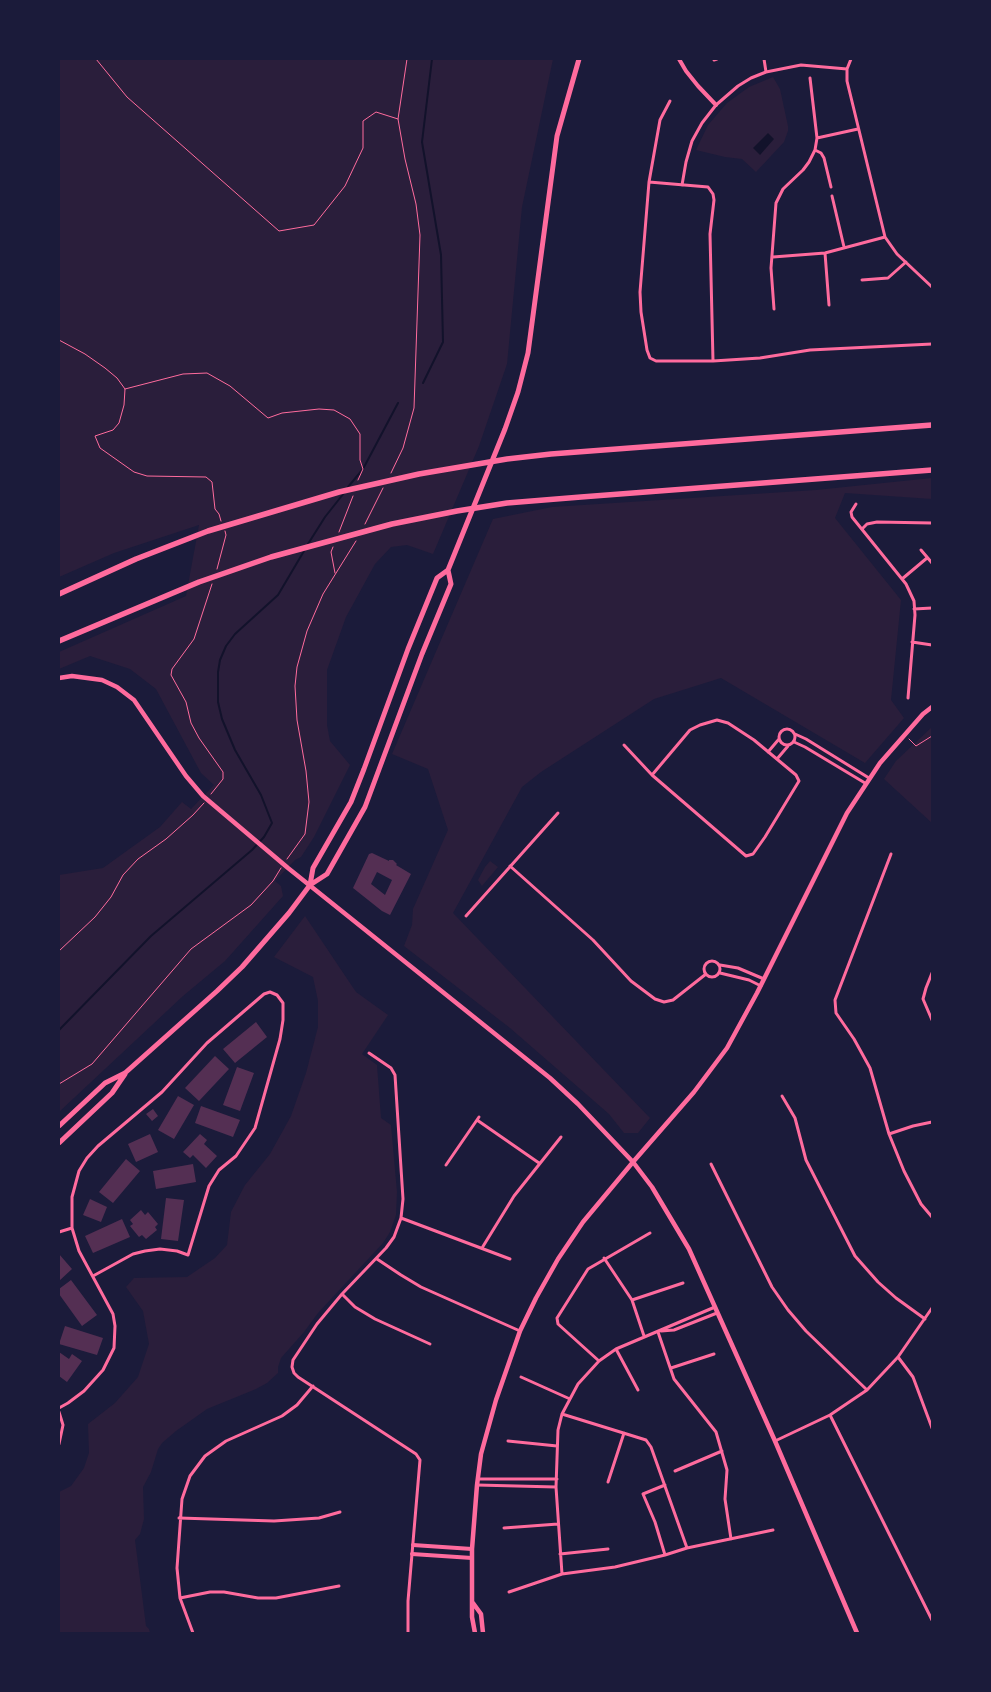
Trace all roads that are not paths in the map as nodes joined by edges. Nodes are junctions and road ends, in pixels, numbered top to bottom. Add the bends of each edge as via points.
1 (579, 59) edge
2 (680, 59) edge
3 (764, 59) edge
4 (851, 59) edge
5 (847, 69) junction
6 (766, 72) junction
7 (810, 78) dead end
8 (670, 101) dead end
9 (716, 105) junction
10 (858, 129) junction
11 (817, 138) junction
12 (815, 150) junction
13 (649, 182) junction
14 (682, 185) junction
15 (831, 188) dead end
16 (832, 196) dead end
17 (886, 236) junction
18 (844, 247) junction
19 (825, 253) junction
20 (773, 257) junction
21 (906, 262) junction
22 (862, 280) dead end
23 (932, 287) edge
24 (829, 305) dead end
25 (774, 309) dead end
26 (932, 344) edge
27 (713, 361) junction
28 (932, 425) edge
29 (932, 470) edge
30 (856, 504) dead end
31 (932, 523) edge
32 (862, 530) junction
33 (921, 550) dead end
34 (927, 558) junction
35 (932, 563) edge
36 (448, 570) junction
37 (902, 579) junction
38 (59, 594) edge
39 (932, 608) edge
40 (914, 609) junction
41 (59, 641) edge
42 (912, 642) junction
43 (932, 645) edge
44 (59, 678) edge
45 (908, 698) dead end
46 (932, 707) edge
47 (796, 734) junction
48 (779, 739) junction
49 (794, 742) junction
50 (624, 745) dead end
51 (788, 746) junction
52 (768, 752) junction
53 (777, 759) junction
54 (652, 775) junction
55 (869, 778) junction
56 (865, 783) junction
57 (558, 813) dead end
58 (891, 854) dead end
59 (510, 866) junction
60 (310, 884) junction
61 (466, 916) dead end
62 (720, 965) junction
63 (720, 973) junction
64 (932, 973) edge
65 (706, 974) junction
66 (764, 979) junction
67 (761, 986) junction
68 (932, 1020) edge
69 (369, 1053) dead end
70 (125, 1073) junction
71 (782, 1096) dead end
72 (932, 1122) edge
73 (59, 1126) edge
74 (889, 1134) junction
75 (561, 1137) dead end
76 (59, 1143) edge
77 (633, 1162) junction
78 (539, 1163) junction
79 (711, 1164) dead end
80 (446, 1165) dead end
81 (932, 1217) edge
82 (401, 1218) junction
83 (72, 1228) junction
84 (59, 1232) edge
85 (650, 1233) dead end
86 (482, 1248) junction
87 (604, 1258) junction
88 (377, 1259) junction
89 (510, 1259) dead end
90 (93, 1276) junction
91 (682, 1283) dead end
92 (342, 1294) junction
93 (632, 1300) junction
94 (715, 1307) junction
95 (932, 1308) edge
96 (717, 1313) junction
97 (925, 1319) junction
98 (520, 1331) junction
99 (658, 1332) junction
100 (644, 1336) junction
101 (430, 1344) dead end
102 (616, 1349) junction
103 (714, 1354) dead end
104 (898, 1357) junction
105 (599, 1361) junction
106 (670, 1368) junction
107 (521, 1377) dead end
108 (313, 1386) junction
109 (638, 1390) dead end
110 (867, 1390) junction
111 (570, 1399) junction
112 (59, 1408) edge
113 (59, 1412) edge
114 (562, 1414) junction
115 (830, 1415) junction
116 (932, 1428) edge
117 (624, 1434) junction
118 (508, 1441) dead end
119 (774, 1441) junction
120 (59, 1444) edge
121 (557, 1446) junction
122 (722, 1451) junction
123 (675, 1471) dead end
124 (478, 1479) junction
125 (556, 1479) junction
126 (608, 1482) dead end
127 (477, 1485) junction
128 (665, 1485) junction
129 (556, 1487) junction
130 (340, 1512) dead end
131 (179, 1518) junction
132 (558, 1524) junction
133 (504, 1528) dead end
134 (773, 1530) dead end
135 (731, 1539) junction
136 (413, 1545) junction
137 (687, 1548) junction
138 (608, 1549) dead end
139 (472, 1550) junction
140 (412, 1552) junction
141 (560, 1554) junction
142 (665, 1555) junction
143 (472, 1558) junction
144 (562, 1574) junction
145 (339, 1586) dead end
146 (509, 1592) dead end
147 (180, 1598) junction
148 (473, 1603) junction
149 (932, 1620) edge
150 (193, 1633) edge
151 (408, 1633) edge
152 (474, 1633) edge
153 (484, 1633) edge
154 (858, 1633) edge

1 - 36 main road via 557,136 528,353 505,429
2 - 9 street via 686,71
3 - 6 street
4 - 5 street
5 - 6 street via 801,65
5 - 10 street
6 - 9 street via 738,86
7 - 11 street
8 - 13 street via 660,120
9 - 14 street via 692,141
10 - 11 street
10 - 17 street
11 - 12 street
12 - 15 street via 824,158
12 - 20 street via 803,170 783,189 776,203
13 - 14 street
13 - 27 street via 640,292 647,350 656,362
14 - 27 street via 708,188 713,194 710,234
16 - 18 street
17 - 18 street
17 - 21 street
18 - 19 street
19 - 20 street
19 - 24 street
20 - 25 street
21 - 22 street via 888,278
21 - 23 street
26 - 27 street via 810,350
28 - 38 highway via 527,456 462,466 354,488 208,531
29 - 41 highway via 507,504 457,511 392,524 271,557 199,582
30 - 32 street via 852,517
31 - 32 street via 877,522 867,524
32 - 37 street
33 - 34 street
34 - 35 street
34 - 37 street
36 - 60 main road via 437,578 351,802 313,868
36 - 60 main road via 451,584 364,807 327,874
37 - 40 street via 912,596
39 - 40 street
40 - 42 street
42 - 43 street
42 - 45 street
44 - 60 main road via 72,676 102,680 134,700 203,796
46 - 55 main road
47 - 48 street via 786,729
47 - 49 street
47 - 55 street
48 - 51 street
48 - 52 street
49 - 51 street
49 - 56 street
50 - 54 street
51 - 53 street
52 - 53 street
52 - 54 street via 728,723 717,720 690,730
53 - 54 street via 798,776 798,783 769,831 749,856 742,854
55 - 56 main road
56 - 66 main road via 835,835
57 - 59 street
58 - 74 street via 835,1000 836,1013 870,1068
59 - 61 street
59 - 65 street via 593,940 631,982 655,999 673,1000
60 - 70 main road via 289,913 218,992
60 - 77 main road via 550,1078
62 - 63 street
62 - 65 street via 709,962 705,966
62 - 66 street via 738,968
63 - 65 street via 714,977
63 - 67 street
64 - 68 street via 923,999
66 - 67 main road
67 - 77 main road via 727,1048 694,1092
69 - 82 street via 391,1068 395,1075 403,1199
70 - 73 main road via 105,1083
70 - 76 main road via 112,1094
71 - 97 street via 795,1118 806,1160 855,1256 878,1282
72 - 74 street
74 - 81 street via 921,1204
75 - 78 street
77 - 94 main road via 689,1249
77 - 98 main road via 583,1222 558,1259
78 - 80 street via 478,1118
78 - 86 street
79 - 110 street via 772,1287 806,1331
82 - 86 street
82 - 88 street via 394,1238
83 - 84 street
83 - 90 street via 79,1251
83 - 90 street via 74,1187 87,1158 162,1092 202,1048 264,994 277,995 283,1002 280,1039 255,1128 236,1156 219,1170 209,1186 188,1255 160,1249 145,1251
85 - 87 street
86 - 89 street
87 - 93 street
87 - 105 street via 588,1269 557,1318
88 - 92 street
88 - 98 street via 421,1287
90 - 112 street via 112,1314 114,1348 103,1370 84,1392
91 - 93 street
92 - 101 street via 375,1319
92 - 108 street via 317,1324 294,1360 294,1373
93 - 100 street
94 - 96 main road
94 - 99 street
95 - 97 street
96 - 99 street via 674,1330
96 - 119 main road
97 - 104 street
98 - 124 main road via 489,1422
99 - 100 street
99 - 106 street
100 - 102 street
102 - 105 street
102 - 109 street
103 - 106 street
104 - 110 street
104 - 116 street via 913,1377
105 - 111 street via 578,1384
106 - 122 street via 674,1379 716,1432
107 - 111 street
108 - 131 street via 297,1405 282,1416 226,1441 205,1456 190,1476
108 - 136 street via 416,1454 420,1460
110 - 115 street
111 - 114 street
113 - 120 street via 63,1425
114 - 117 street
114 - 121 street
115 - 119 street
115 - 149 street
117 - 126 street
117 - 128 street via 646,1440
118 - 121 street
119 - 154 main road
121 - 125 street
122 - 123 street
122 - 135 street via 727,1470 725,1499
124 - 125 street
124 - 127 main road
125 - 129 street
127 - 129 street
127 - 139 main road
128 - 137 street
128 - 142 street via 643,1494
129 - 132 street
130 - 131 street via 319,1518 274,1521
131 - 147 street via 177,1568
132 - 133 street
132 - 141 street
134 - 135 street
135 - 137 street
136 - 139 street
136 - 140 street
137 - 142 street
138 - 141 street
139 - 143 main road
140 - 143 street
140 - 151 street
141 - 144 street
142 - 144 street via 615,1567
143 - 148 main road
144 - 146 street
145 - 147 street via 276,1598 210,1592
147 - 150 street
148 - 152 main road
148 - 153 main road via 481,1614

